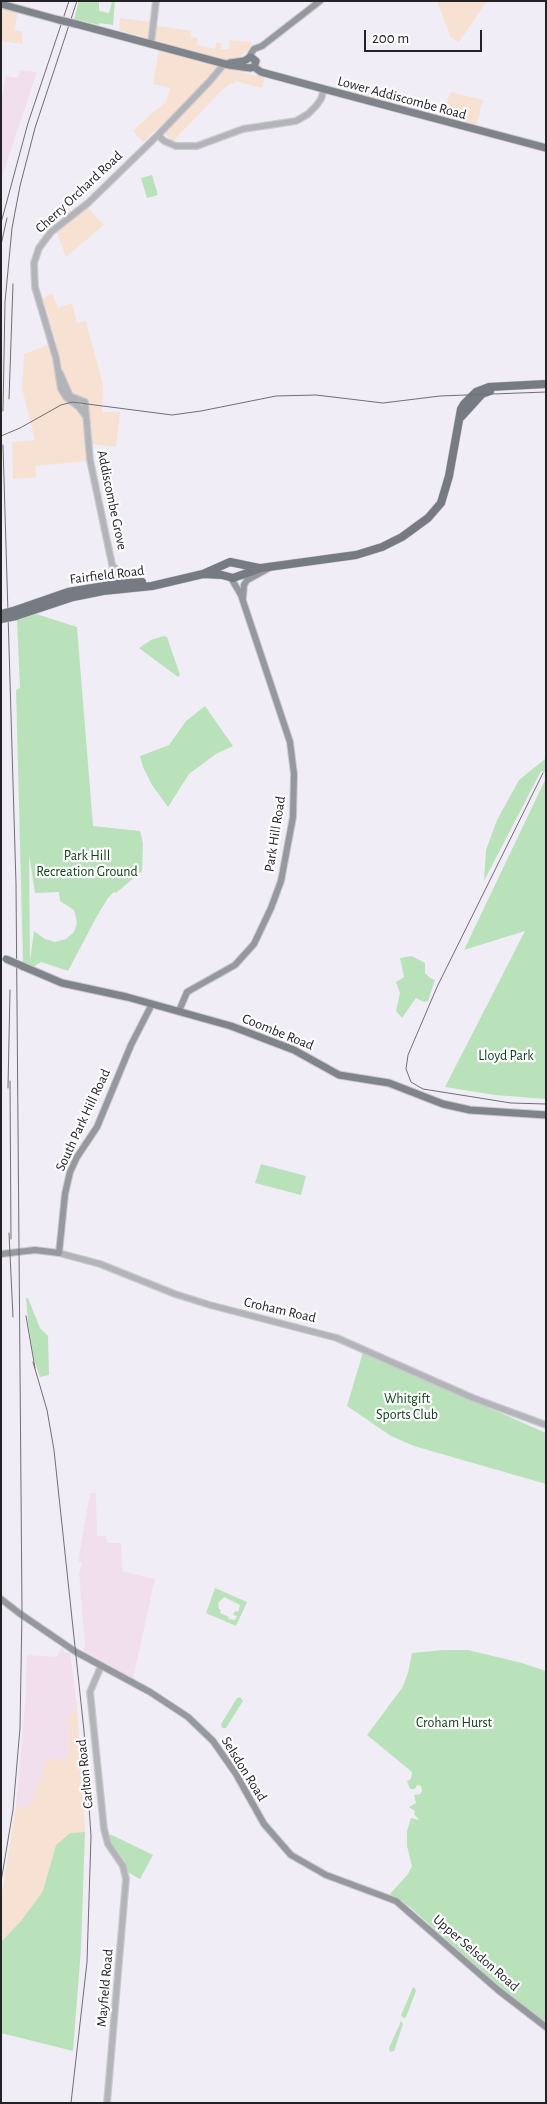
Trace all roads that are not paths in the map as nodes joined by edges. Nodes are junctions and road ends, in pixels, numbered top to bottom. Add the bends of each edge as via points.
1 (156, 1) edge
2 (320, 1) edge
3 (1, 4) edge
4 (150, 44) junction
5 (250, 62) junction
6 (225, 63) junction
7 (324, 89) junction
8 (158, 135) junction
9 (546, 148) edge
10 (546, 384) edge
11 (73, 401) junction
12 (85, 415) junction
13 (238, 565) junction
14 (113, 566) junction
15 (224, 566) junction
16 (274, 566) junction
17 (261, 568) junction
18 (203, 574) junction
19 (232, 577) junction
20 (129, 583) junction
21 (162, 583) junction
22 (117, 587) junction
23 (243, 602) junction
24 (16, 613) junction
25 (1, 614) edge
26 (1, 620) edge
27 (4, 958) edge
28 (152, 1004) junction
29 (179, 1011) junction
30 (546, 1115) edge
31 (59, 1252) junction
32 (1, 1254) edge
33 (546, 1424) edge
34 (1, 1599) edge
35 (101, 1666) junction
36 (126, 1876) joint
37 (390, 1897) joint
38 (546, 2027) edge
39 (107, 2103) edge

1 - 4 street
2 - 5 main road via 254,49
3 - 4 main road, bridge
4 - 6 main road
5 - 6 main road
5 - 7 main road, Lower Addiscombe Road via 261,72
6 - 8 street, Cherry Orchard Road
7 - 8 street via 313,110 296,121 243,129 198,146 176,146
7 - 9 main road, Lower Addiscombe Road
8 - 11 street, Cherry Orchard Road via 88,203 51,232 39,248 34,263 35,287 59,372
10 - 16 highway via 485,388 462,407 441,504 419,526 369,552
11 - 12 street
11 - 12 street, Addiscombe Grove via 85,402
12 - 14 street, Addiscombe Grove via 90,460
13 - 15 highway, Fairfield Road via 232,561
13 - 17 highway
13 - 19 highway
14 - 20 street
14 - 22 street, Addiscombe Grove
15 - 18 highway, Fairfield Road
15 - 19 highway via 224,571
16 - 17 highway
16 - 23 main road via 247,580
17 - 19 highway
18 - 19 highway, Fairfield Road
18 - 21 highway, Fairfield Road
19 - 23 main road, Park Hill Road
20 - 21 highway, Fairfield Road
20 - 22 highway, Fairfield Road
21 - 22 highway, Fairfield Road
22 - 24 highway, Fairfield Road via 56,598
23 - 29 main road, Park Hill Road via 281,710 292,752 294,797 289,845 275,897 252,948 235,965 187,992
24 - 25 highway, bridge
24 - 26 highway, bridge
27 - 28 main road, Coombe Road, bridge via 62,983
28 - 29 main road, Coombe Road
28 - 31 main road, South Park Hill Road via 98,1123 70,1172
29 - 30 main road, Coombe Road via 277,1042 339,1075 386,1082 440,1103 470,1110
31 - 32 main road, Croham Road via 35,1250
31 - 33 street, Croham Road via 100,1264 210,1306 337,1338 473,1398
34 - 35 main road, Selsdon Road
35 - 36 street, Carlton Road via 90,1695 103,1820 107,1842 122,1863
35 - 37 main road, Selsdon Road via 169,1703 204,1731 234,1771 264,1824 291,1855 326,1875
36 - 39 street, Mayfield Road
37 - 38 main road, Upper Selsdon Road

